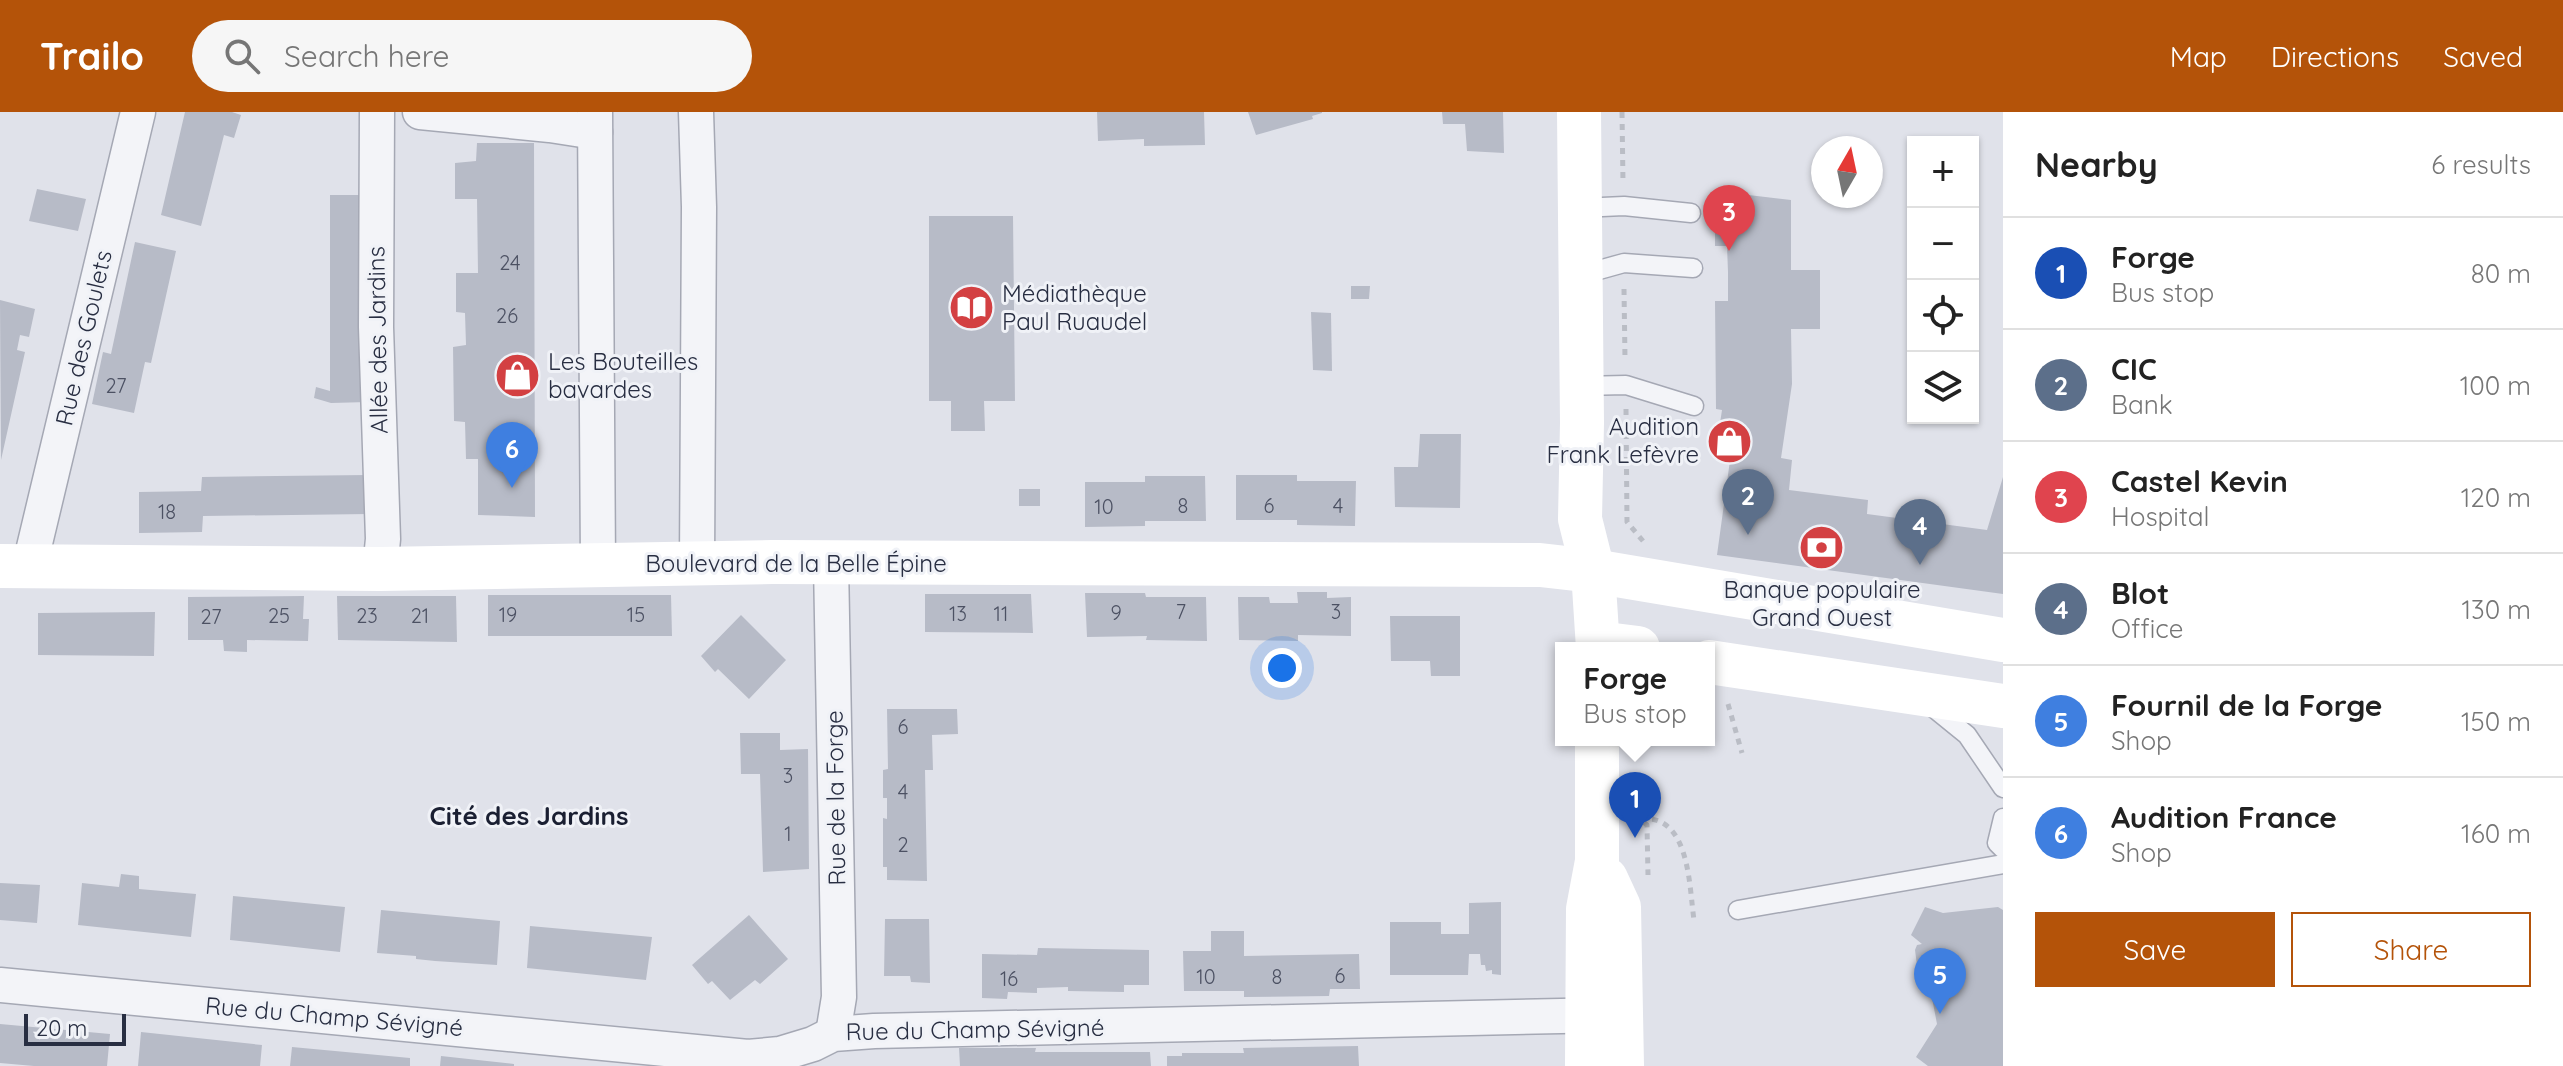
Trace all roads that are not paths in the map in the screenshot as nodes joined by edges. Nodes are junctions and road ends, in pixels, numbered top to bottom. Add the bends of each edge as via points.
1 (138, 112) edge
2 (377, 112) edge
3 (420, 112) edge
4 (696, 112) edge
5 (1579, 112) edge
6 (596, 118) edge
7 (1580, 208) junction
8 (1691, 213) dead end
9 (1693, 268) dead end
10 (1581, 275) junction
11 (1581, 386) junction
12 (1694, 406) dead end
13 (697, 563) junction
14 (831, 563) junction
15 (15, 565) edge
16 (598, 566) junction
17 (380, 569) junction
18 (1593, 571) junction
19 (2003, 640) edge
20 (1610, 642) edge
21 (1715, 662) edge
22 (1915, 694) junction
23 (2003, 706) edge
24 (1597, 746) edge
25 (2003, 788) edge
26 (2003, 818) edge
27 (2003, 849) edge
28 (2003, 864) edge
29 (1738, 910) dead end
30 (0, 985) edge
31 (1606, 1014) junction
32 (833, 1034) junction
33 (1587, 1066) edge
34 (1622, 1066) edge

1 - 15 street, Rue des Goulets
2 - 17 street, Allée des Jardins
3 - 6 street via 550,125
4 - 13 street
5 - 7 street
6 - 16 street
7 - 8 lane
7 - 10 street
9 - 10 lane via 1624,263
10 - 11 street
11 - 12 lane via 1626,385
11 - 18 street via 1580,519
13 - 14 street, Boulevard de la Belle Épine
13 - 16 street, Boulevard de la Belle Épine
14 - 18 street, Boulevard de la Belle Épine via 1540,565
14 - 32 street, Rue de la Forge via 839,997
15 - 17 street, Boulevard de la Belle Épine
16 - 17 street, Boulevard de la Belle Épine
18 - 19 street, Boulevard de la Belle Épine
18 - 20 street
21 - 22 street
22 - 23 street
22 - 25 lane via 1967,735
24 - 31 street via 1597,861 1619,907
26 - 27 lane via 1997,843
28 - 29 lane
30 - 32 street, Rue du Champ Sévigné via 748,1057 780,1054
31 - 32 street, Rue du Champ Sévigné
31 - 33 street
31 - 34 street

